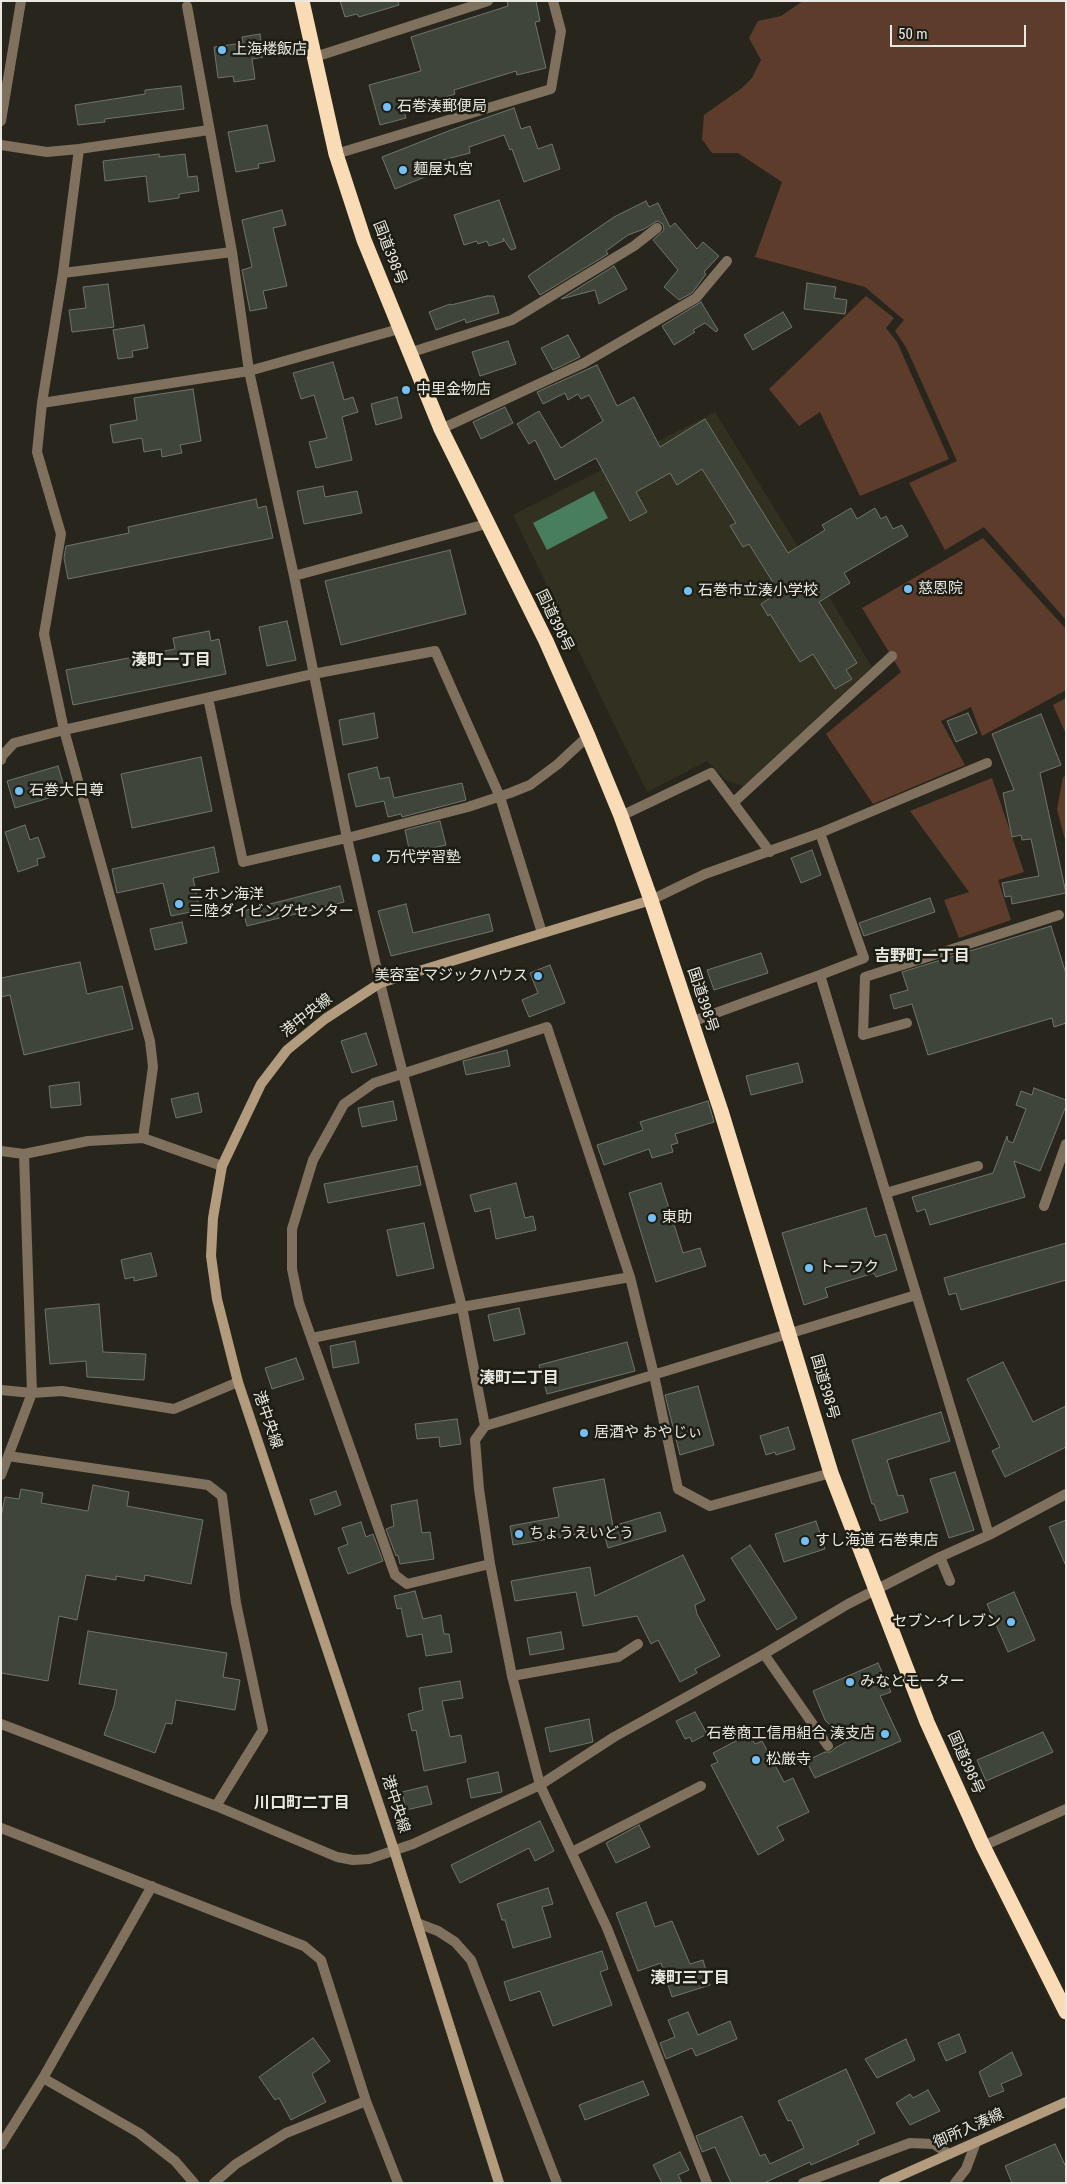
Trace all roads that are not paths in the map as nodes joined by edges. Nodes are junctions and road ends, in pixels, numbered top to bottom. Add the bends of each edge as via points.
1 (21, 1) edge
2 (302, 1) edge
3 (488, 1) edge
4 (553, 1) edge
5 (187, 6) dead end
6 (316, 57) junction
7 (1, 121) edge
8 (209, 130) junction
9 (1, 145) edge
10 (79, 149) junction
11 (336, 154) junction
12 (657, 228) dead end
13 (232, 252) junction
14 (727, 261) dead end
15 (63, 273) junction
16 (399, 329) junction
17 (409, 353) junction
18 (249, 371) junction
19 (42, 403) junction
20 (441, 429) junction
21 (486, 524) junction
22 (294, 576) junction
23 (892, 656) dead end
24 (313, 674) junction
25 (208, 698) junction
26 (64, 730) junction
27 (588, 736) junction
28 (1, 760) edge
29 (987, 763) dead end
30 (500, 797) junction
31 (734, 802) junction
32 (621, 816) junction
33 (820, 833) junction
34 (346, 838) junction
35 (770, 852) junction
36 (651, 900) junction
37 (1058, 915) dead end
38 (542, 933) junction
39 (820, 975) junction
40 (380, 983) junction
41 (691, 1022) junction
42 (907, 1023) dead end
43 (402, 1073) junction
44 (143, 1138) junction
45 (1066, 1144) edge
46 (1, 1151) edge
47 (24, 1154) junction
48 (222, 1166) junction
49 (978, 1166) dead end
50 (886, 1193) junction
51 (1044, 1206) dead end
52 (630, 1277) junction
53 (916, 1295) junction
54 (462, 1307) junction
55 (790, 1334) junction
56 (312, 1338) junction
57 (654, 1375) junction
58 (238, 1382) junction
59 (1, 1390) edge
60 (32, 1393) junction
61 (485, 1426) junction
62 (8, 1456) junction
63 (831, 1474) junction
64 (1, 1475) edge
65 (1066, 1494) edge
66 (989, 1535) junction
67 (940, 1557) junction
68 (490, 1564) junction
69 (950, 1580) dead end
70 (876, 1590) junction
71 (638, 1644) dead end
72 (764, 1654) junction
73 (512, 1676) junction
74 (1, 1724) edge
75 (828, 1746) dead end
76 (540, 1784) junction
77 (701, 1786) dead end
78 (216, 1806) junction
79 (1066, 1809) edge
80 (1, 1828) edge
81 (983, 1846) junction
82 (394, 1850) junction
83 (572, 1852) junction
84 (152, 1886) junction
85 (417, 1923) junction
86 (1066, 2012) edge
87 (43, 2078) junction
88 (366, 2101) junction
89 (1066, 2102) edge
90 (976, 2142) junction
91 (1, 2145) edge
92 (949, 2154) junction
93 (194, 2183) edge
94 (214, 2183) edge
95 (398, 2183) edge
96 (499, 2183) edge
97 (557, 2183) edge
98 (707, 2183) edge
99 (803, 2183) edge
100 (884, 2183) edge
101 (955, 2183) edge

1 - 7 street
2 - 6 highway, 国道398号
3 - 6 street
4 - 11 street via 561,31 551,88
5 - 8 street
6 - 11 highway, 国道398号
8 - 10 street
8 - 13 street
9 - 10 street via 47,152
10 - 15 street
11 - 16 highway, 国道398号 via 364,240
12 - 17 street via 634,246 512,320
13 - 15 street
13 - 18 street
14 - 20 street via 696,298 584,363
15 - 19 street
16 - 17 highway, 国道398号
16 - 18 street
17 - 20 highway, 国道398号
18 - 19 street
18 - 22 street
19 - 26 street via 37,452 61,534 44,634
20 - 21 highway, 国道398号
21 - 22 street
21 - 27 highway, 国道398号 via 546,641
22 - 24 street
23 - 31 street
24 - 25 street
24 - 30 street via 435,651
24 - 34 street
25 - 26 street
25 - 34 street via 242,862
26 - 28 street via 14,743
26 - 44 street via 150,1041 153,1067
27 - 30 street via 530,785
27 - 32 highway, 国道398号
29 - 33 street
30 - 34 street
30 - 38 street
31 - 32 street via 711,773
31 - 35 street
32 - 36 highway, 国道398号
33 - 35 street
33 - 39 street via 864,958
34 - 40 street
35 - 36 street via 705,874
36 - 38 street, 港中央線
36 - 41 highway, 国道398号
37 - 42 street via 865,977 863,1035
38 - 40 street, 港中央線
39 - 41 street
39 - 50 street
40 - 43 street
40 - 48 street, 港中央線 via 325,1019 287,1050 261,1084
41 - 55 highway, 国道398号
43 - 52 street via 547,1027
43 - 54 street
43 - 56 street via 374,1083 344,1104 313,1160 304,1186 292,1229 292,1270 299,1303
44 - 47 street via 88,1141
44 - 48 street
45 - 51 street
46 - 47 street
47 - 60 street
48 - 58 street, 港中央線 via 213,1218 211,1256 217,1300
49 - 50 street
50 - 53 street
52 - 54 street
52 - 57 street
53 - 55 street
53 - 66 street
54 - 56 street
54 - 61 street
55 - 57 street
55 - 63 highway, 国道398号
56 - 68 street via 395,1575 407,1584
57 - 61 street
57 - 63 street via 678,1489 710,1506
58 - 60 street via 174,1409 62,1391
58 - 82 street, 港中央線
59 - 60 street
60 - 62 street
61 - 68 street via 475,1440
62 - 64 street
62 - 78 street via 208,1484 222,1496 236,1603 263,1730
63 - 70 highway, 国道398号
65 - 66 street
66 - 67 street
67 - 69 street
67 - 70 street
68 - 73 street
70 - 72 street
70 - 81 highway, 国道398号 via 928,1722
71 - 73 street via 618,1657
72 - 75 street
72 - 76 street via 614,1737
73 - 76 street
74 - 78 street
76 - 82 street
76 - 83 street
77 - 83 street
78 - 82 street via 337,1857 369,1859
79 - 81 street
80 - 84 street
81 - 86 highway, 国道398号
82 - 85 street, 港中央線
83 - 98 street via 607,1928
84 - 87 street
84 - 88 street via 304,1946 320,1960
85 - 96 street, 港中央線
85 - 97 street via 455,1942 471,1960
87 - 91 street
87 - 93 street via 139,2133 175,2161
88 - 94 street via 286,2133 236,2164
88 - 95 street
89 - 90 street, 御所入湊線
90 - 92 street, 御所入湊線
90 - 101 street via 966,2169
92 - 99 street via 934,2144 910,2143
92 - 100 street, 御所入湊線

